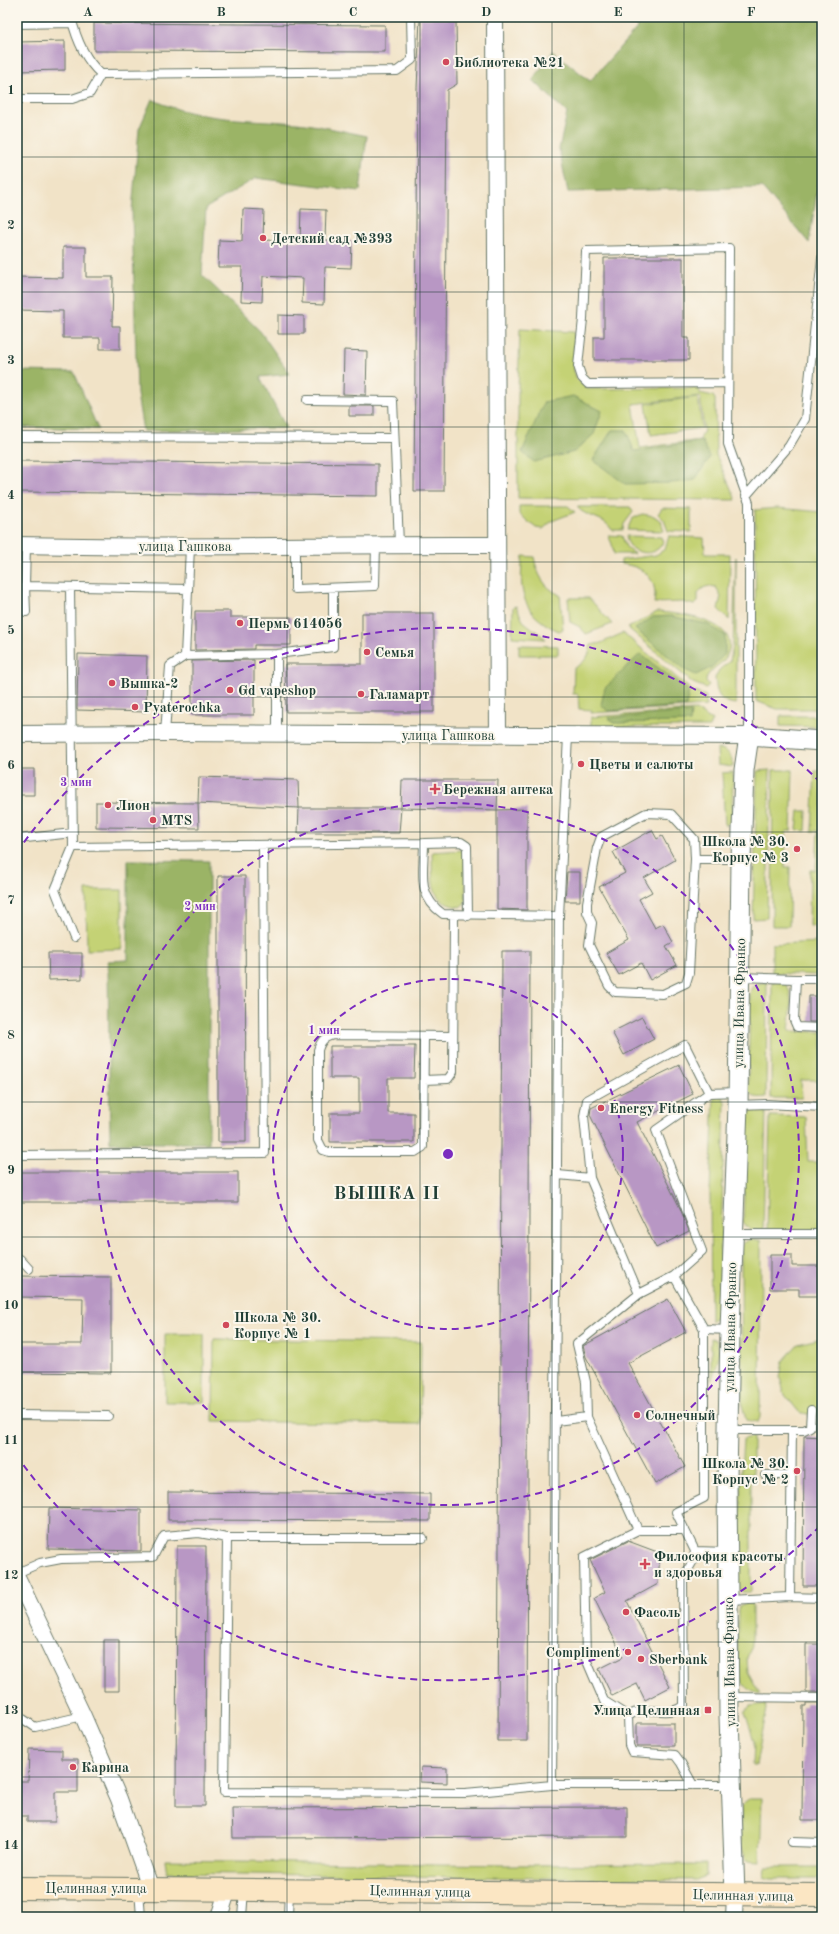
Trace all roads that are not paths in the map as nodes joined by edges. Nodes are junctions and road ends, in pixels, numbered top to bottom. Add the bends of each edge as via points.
1 (411, 17) edge
2 (495, 17) edge
3 (72, 20) edge
4 (17, 24) edge
5 (101, 74) junction
6 (17, 98) edge
7 (822, 258) edge
8 (727, 382) junction
9 (307, 400) dead end
10 (17, 437) edge
11 (393, 438) junction
12 (746, 496) junction
13 (295, 544) junction
14 (398, 544) junction
15 (21, 545) edge
16 (376, 545) junction
17 (497, 545) junction
18 (190, 547) junction
19 (25, 586) junction
20 (70, 587) junction
21 (333, 588) junction
22 (188, 589) junction
23 (26, 612) dead end
24 (277, 654) junction
25 (185, 656) junction
26 (165, 733) junction
27 (17, 734) edge
28 (277, 734) junction
29 (73, 735) junction
30 (498, 735) junction
31 (568, 736) junction
32 (749, 736) junction
33 (822, 741) edge
34 (73, 833) junction
35 (17, 839) edge
36 (424, 843) junction
37 (263, 845) junction
38 (73, 848) junction
39 (695, 859) junction
40 (741, 859) junction
41 (454, 916) junction
42 (468, 916) junction
43 (559, 916) junction
44 (74, 938) dead end
45 (739, 978) junction
46 (796, 979) junction
47 (822, 979) edge
48 (822, 1028) edge
49 (424, 1036) junction
50 (453, 1036) junction
51 (424, 1080) junction
52 (709, 1093) junction
53 (738, 1098) junction
54 (822, 1107) edge
55 (17, 1155) edge
56 (558, 1174) junction
57 (590, 1178) junction
58 (733, 1234) junction
59 (822, 1234) edge
60 (17, 1259) edge
61 (29, 1269) dead end
62 (674, 1276) junction
63 (639, 1294) junction
64 (704, 1329) junction
65 (730, 1330) junction
66 (810, 1410) dead end
67 (17, 1415) edge
68 (108, 1416) dead end
69 (587, 1417) junction
70 (556, 1421) junction
71 (728, 1430) junction
72 (792, 1430) junction
73 (765, 1475) dead end
74 (792, 1475) junction
75 (638, 1530) junction
76 (685, 1530) junction
77 (227, 1538) junction
78 (423, 1538) dead end
79 (695, 1551) junction
80 (727, 1552) junction
81 (17, 1573) edge
82 (17, 1577) edge
83 (790, 1597) junction
84 (822, 1598) edge
85 (729, 1600) junction
86 (729, 1697) junction
87 (822, 1698) edge
88 (17, 1714) edge
89 (83, 1716) junction
90 (628, 1716) junction
91 (552, 1784) junction
92 (693, 1785) junction
93 (732, 1785) junction
94 (792, 1842) dead end
95 (822, 1842) edge
96 (17, 1888) edge
97 (145, 1889) junction
98 (236, 1889) junction
99 (289, 1890) junction
100 (735, 1895) junction
101 (822, 1895) edge
102 (141, 1917) edge
103 (219, 1917) edge
104 (242, 1917) edge
105 (288, 1917) edge
106 (734, 1917) edge

1 - 5 lane via 412,60 397,71
2 - 17 street
3 - 4 lane
3 - 5 lane via 79,44 90,64
5 - 6 lane via 90,93 72,99
7 - 12 lane via 805,419 789,446
8 - 8 lane via 729,248 586,251 584,319 578,366 582,378 588,384
8 - 12 lane via 728,444
9 - 11 lane via 393,401
10 - 11 lane
11 - 14 lane
12 - 32 lane via 749,503
13 - 16 street, улица Гашкова
13 - 18 street, улица Гашкова
13 - 21 lane via 295,589
14 - 16 street, улица Гашкова
14 - 17 street, улица Гашкова
15 - 18 street, улица Гашкова
15 - 19 lane
16 - 21 lane via 375,586
17 - 30 street
18 - 22 lane
19 - 20 lane
19 - 23 lane
20 - 22 lane
20 - 29 lane
21 - 24 lane via 332,647
22 - 25 lane
24 - 25 lane
24 - 28 lane
25 - 26 lane via 170,666
26 - 28 street, улица Гашкова
26 - 29 street, улица Гашкова
27 - 29 street, улица Гашкова
28 - 30 street, улица Гашкова
29 - 34 lane
30 - 31 street, улица Гашкова
31 - 32 street, улица Гашкова
31 - 43 lane
32 - 33 street, улица Гашкова
32 - 40 street, улица Ивана Франко via 744,770
34 - 35 lane
34 - 38 lane
36 - 37 lane
36 - 41 lane via 425,894 430,903 443,914
36 - 42 lane via 461,842 467,846
37 - 38 lane
37 - 55 lane via 265,1153
38 - 44 lane via 56,890
39 - 39 lane via 688,978 681,986 663,994 615,992 609,986 589,946 592,923 587,903 598,841 607,833 646,813 671,814 694,839
39 - 40 lane
40 - 45 street, улица Ивана Франко
41 - 42 lane
41 - 50 lane
42 - 43 lane
43 - 56 lane
45 - 46 lane
45 - 53 street, улица Ивана Франко
46 - 47 lane
46 - 48 lane via 795,1025 801,1028
49 - 50 lane
49 - 51 lane
49 - 51 lane via 333,1035 320,1042 319,1146 329,1152 419,1151 424,1142
50 - 51 lane via 452,1076 444,1080
52 - 53 lane
52 - 57 lane via 685,1045 587,1100 584,1116
52 - 62 lane via 656,1130 702,1251
53 - 54 lane via 768,1104
53 - 58 street, улица Ивана Франко
56 - 57 lane
56 - 70 lane
57 - 63 lane
58 - 59 lane
58 - 65 street, улица Ивана Франко
60 - 61 lane
62 - 63 lane
62 - 64 lane
63 - 69 lane via 577,1344 586,1382
64 - 65 lane
64 - 76 lane via 704,1498 676,1512
65 - 71 street, улица Ивана Франко
66 - 72 lane via 810,1427
67 - 68 lane
69 - 70 lane
69 - 75 lane
70 - 91 lane
71 - 72 lane
71 - 80 street, улица Ивана Франко
72 - 74 lane
73 - 74 lane
74 - 83 lane
75 - 76 lane
75 - 90 lane via 584,1557 586,1659 604,1701
76 - 79 lane
77 - 78 lane
77 - 81 lane via 199,1533 164,1536 153,1557 61,1559 40,1563
77 - 91 lane via 224,1792 465,1793
79 - 80 lane
79 - 90 lane via 693,1561 683,1578 684,1705 673,1711 637,1711
80 - 85 street, улица Ивана Франко
82 - 89 street
83 - 84 lane
83 - 85 lane
85 - 86 street, улица Ивана Франко
86 - 87 lane
86 - 93 street, улица Ивана Франко
88 - 89 lane via 35,1727
89 - 97 street via 119,1799
90 - 92 lane via 628,1745 632,1752 675,1755
91 - 92 lane
92 - 93 lane
93 - 100 street, улица Ивана Франко
94 - 95 lane
96 - 97 main road, Целинная улица
97 - 98 main road, Целинная улица
97 - 102 lane
98 - 99 main road, Целинная улица
98 - 103 street
98 - 104 lane
99 - 100 main road, Целинная улица
99 - 105 lane
100 - 101 main road, Целинная улица
100 - 106 street, улица Ивана Франко

